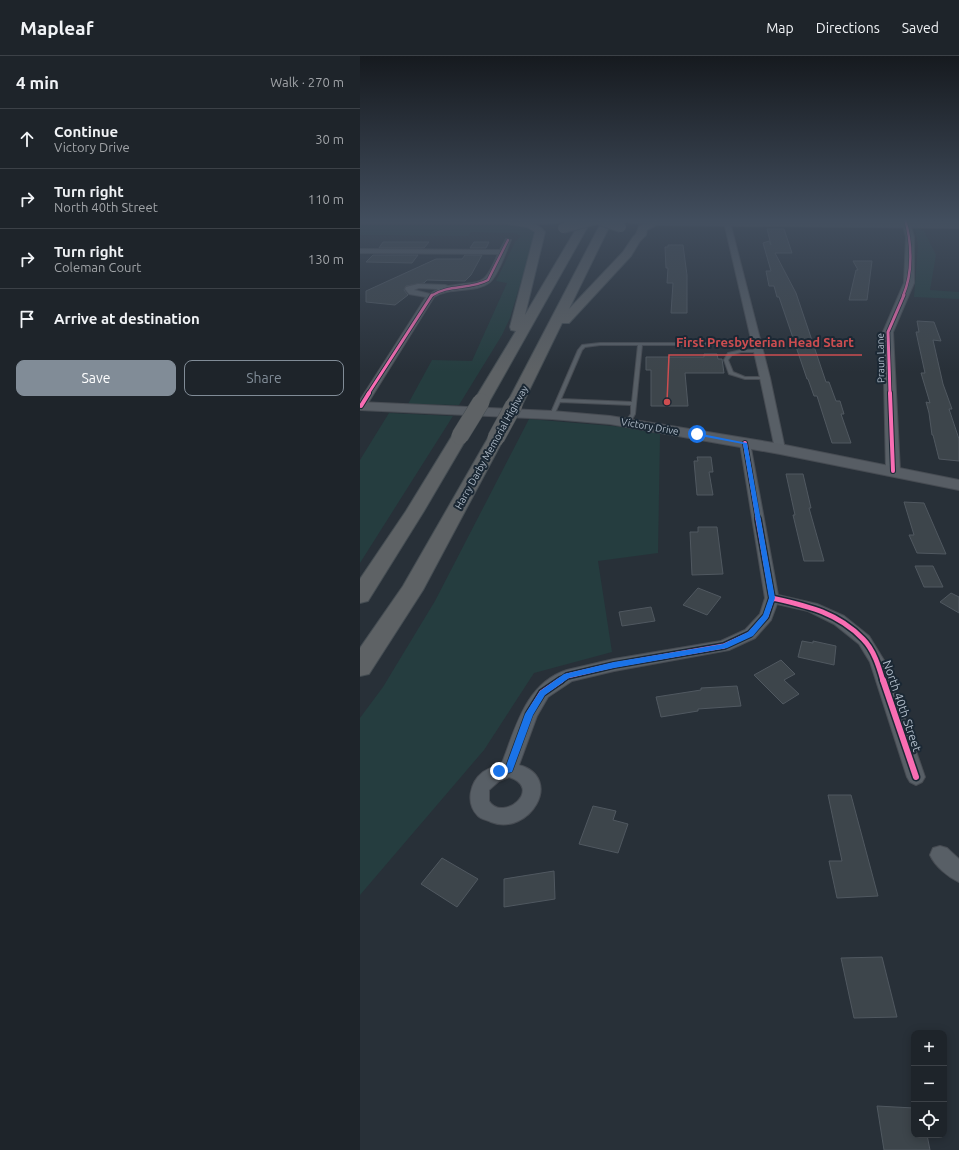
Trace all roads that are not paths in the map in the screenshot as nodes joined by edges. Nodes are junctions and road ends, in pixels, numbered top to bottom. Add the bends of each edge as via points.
1 (494, 270) edge
2 (532, 270) edge
3 (557, 270) edge
4 (582, 270) edge
5 (612, 270) edge
6 (738, 270) edge
7 (909, 270) edge
8 (452, 288) junction
9 (431, 296) junction
10 (548, 339) junction
11 (640, 345) junction
12 (757, 348) junction
13 (510, 352) junction
14 (765, 378) junction
15 (559, 400) junction
16 (634, 404) junction
17 (361, 406) edge
18 (552, 415) junction
19 (628, 422) junction
20 (745, 443) junction
21 (780, 449) junction
22 (893, 471) junction
23 (959, 485) edge
24 (360, 596) edge
25 (772, 598) junction
26 (360, 667) edge
27 (509, 769) dead end
28 (916, 777) dead end
29 (940, 855) dead end
30 (959, 872) edge

1 - 8 street via 489,279 480,284
2 - 13 highway
3 - 13 highway
4 - 10 highway, Harry Darby Memorial Highway
5 - 10 highway
6 - 12 street
7 - 22 street, Praun Lane via 909,283 888,332
8 - 9 street
8 - 9 street via 418,286 409,289
9 - 17 street
10 - 26 highway, Harry Darby Memorial Highway, bridge via 514,406 412,590
11 - 12 lane
11 - 15 lane via 584,346
11 - 16 lane
12 - 14 street
12 - 14 lane via 730,354 726,360 731,373 744,378
13 - 24 highway, bridge via 415,511
14 - 21 street
15 - 16 lane
15 - 18 lane
16 - 19 lane via 633,414
17 - 18 main road, Victory Drive
18 - 19 main road, Victory Drive
19 - 20 main road, Victory Drive
20 - 21 main road, Victory Drive
20 - 25 street
21 - 22 main road, Victory Drive
22 - 23 main road, Victory Drive
25 - 27 street via 766,616 750,634 724,646 567,676 542,693 529,714
25 - 28 street, North 40th Street via 812,607 839,620 864,640 877,662
29 - 30 street

